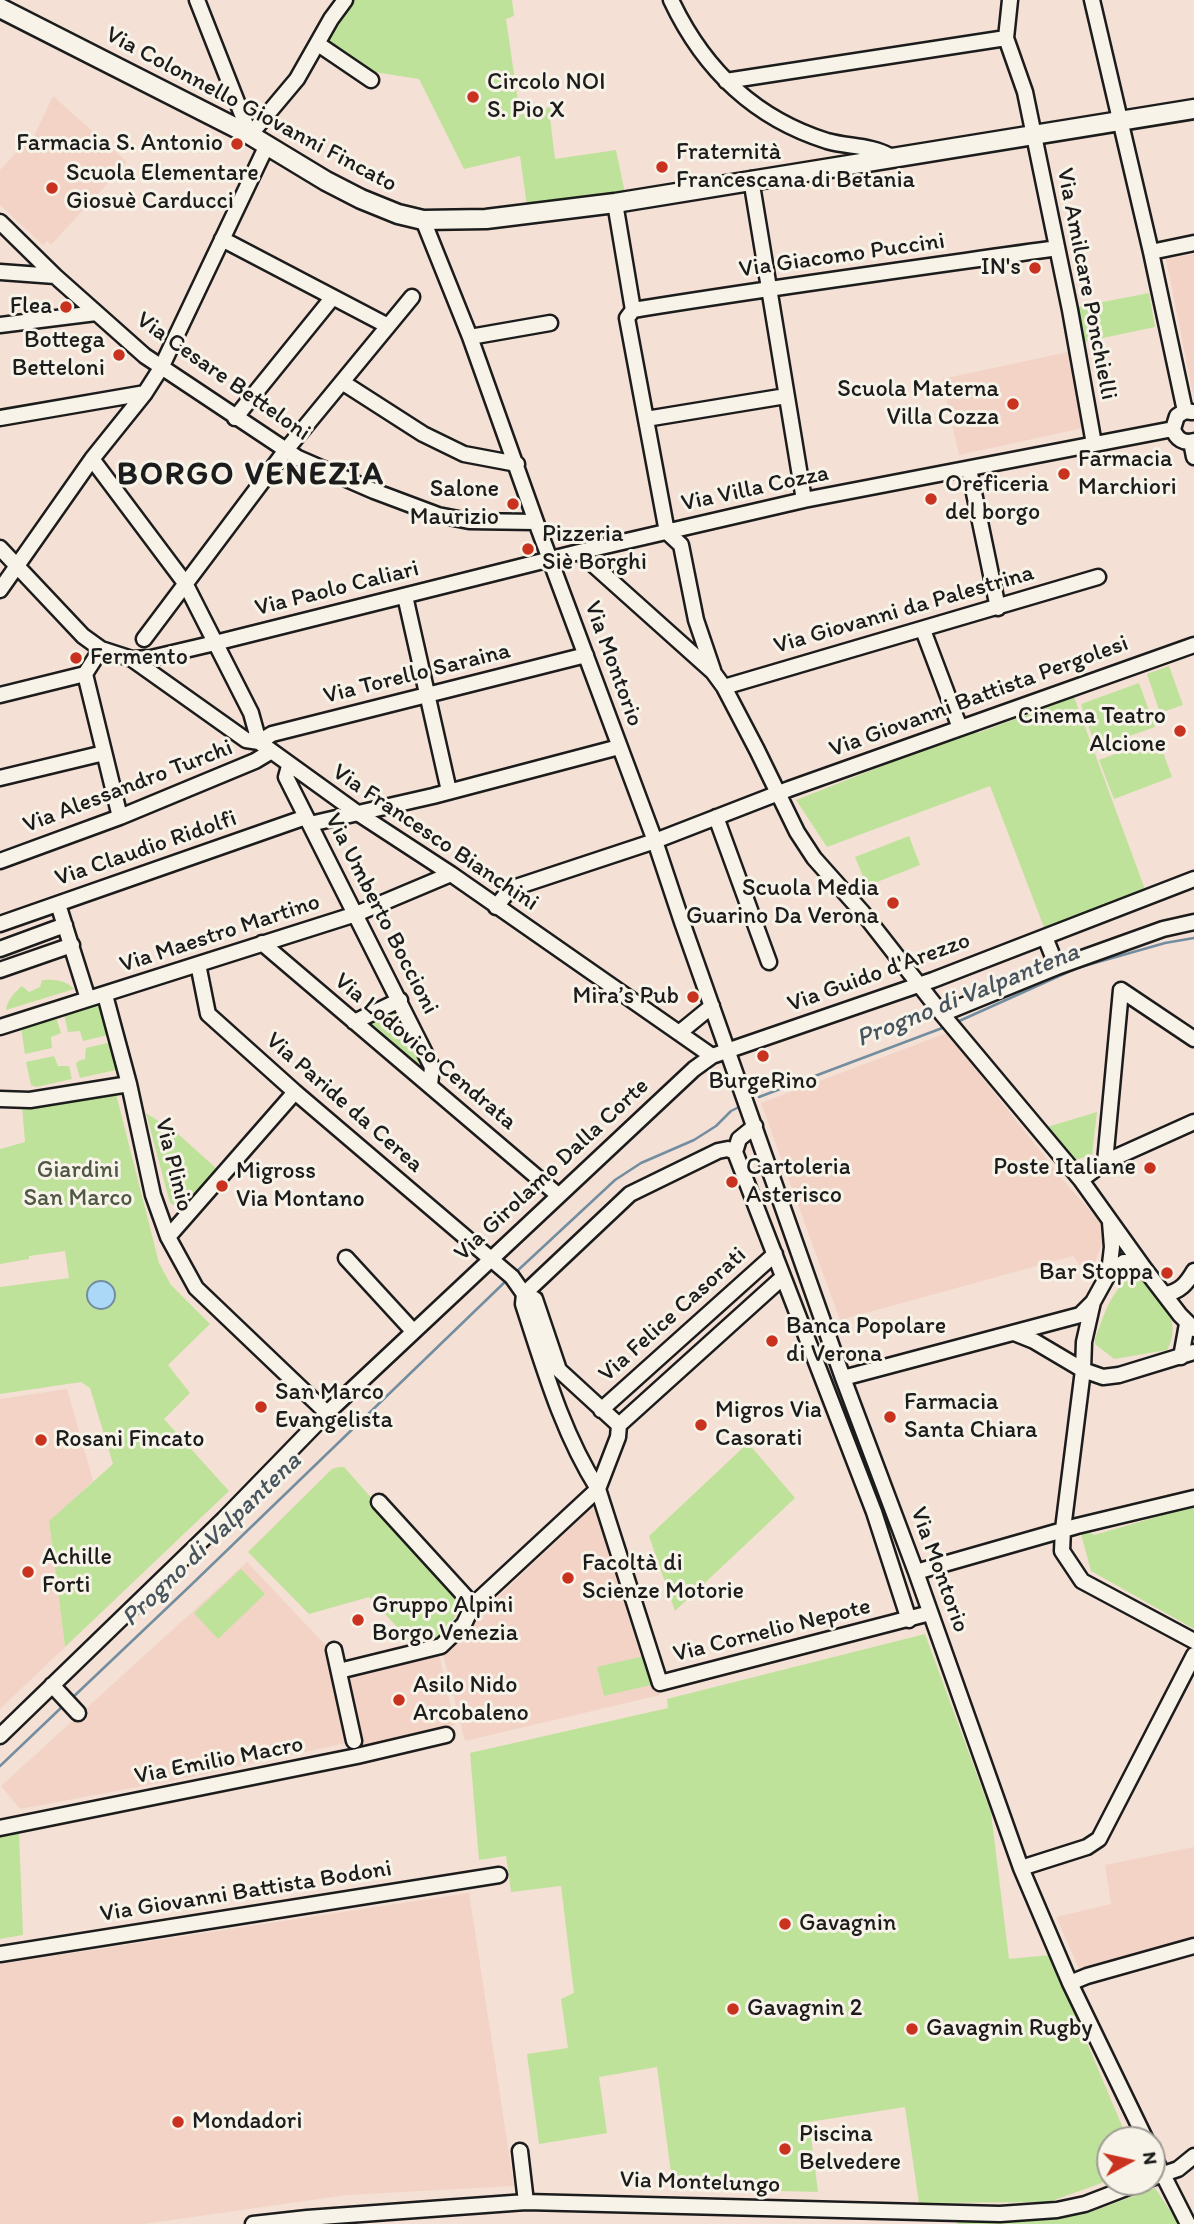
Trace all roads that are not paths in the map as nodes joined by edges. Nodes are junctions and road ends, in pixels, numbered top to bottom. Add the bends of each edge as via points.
1 (197, 0) edge
2 (345, 0) edge
3 (671, 0) edge
4 (1010, 0) edge
5 (1092, 0) edge
6 (0, 8) edge
7 (1006, 37) junction
8 (318, 44) junction
9 (371, 80) dead end
10 (726, 80) junction
11 (1194, 109) edge
12 (1121, 120) junction
13 (1033, 133) junction
14 (250, 135) junction
15 (267, 145) junction
16 (890, 156) junction
17 (751, 179) junction
18 (615, 202) junction
19 (423, 220) junction
20 (0, 222) edge
21 (222, 239) junction
22 (1194, 243) edge
23 (1057, 248) junction
24 (1151, 252) junction
25 (0, 272) edge
26 (55, 276) junction
27 (770, 288) junction
28 (333, 297) junction
29 (412, 297) dead end
30 (633, 310) junction
31 (96, 313) junction
32 (550, 323) dead end
33 (0, 325) edge
34 (388, 326) junction
35 (470, 337) junction
36 (161, 368) junction
37 (342, 382) junction
38 (145, 393) junction
39 (786, 396) junction
40 (1190, 412) edge
41 (0, 418) edge
42 (235, 418) junction
43 (646, 419) junction
44 (1173, 429) junction
45 (1192, 441) edge
46 (1094, 444) junction
47 (286, 450) junction
48 (1194, 457) edge
49 (92, 459) junction
50 (517, 464) junction
51 (969, 469) junction
52 (804, 500) junction
53 (536, 522) junction
54 (667, 532) junction
55 (0, 548) edge
56 (579, 552) junction
57 (551, 559) junction
58 (18, 566) junction
59 (1098, 578) dead end
60 (185, 583) junction
61 (0, 590) edge
62 (405, 596) junction
63 (998, 608) junction
64 (696, 620) junction
65 (923, 630) junction
66 (144, 639) dead end
67 (215, 643) junction
68 (1194, 645) edge
69 (687, 647) junction
70 (101, 649) junction
71 (586, 655) junction
72 (132, 659) junction
73 (713, 672) junction
74 (85, 674) junction
75 (724, 687) junction
76 (0, 695) edge
77 (427, 695) junction
78 (960, 729) junction
79 (265, 747) junction
80 (619, 747) junction
81 (104, 753) junction
82 (289, 766) junction
83 (0, 778) edge
84 (449, 791) junction
85 (779, 792) junction
86 (356, 813) junction
87 (120, 817) junction
88 (716, 817) junction
89 (308, 821) junction
90 (655, 841) junction
91 (0, 861) edge
92 (451, 874) junction
93 (1194, 879) edge
94 (58, 904) junction
95 (496, 907) junction
96 (356, 914) junction
97 (1194, 922) edge
98 (0, 924) edge
99 (65, 925) junction
100 (1045, 937) junction
101 (262, 943) junction
102 (72, 945) junction
103 (0, 949) edge
104 (769, 962) dead end
105 (198, 964) junction
106 (1057, 967) junction
107 (0, 970) edge
108 (919, 984) junction
109 (105, 995) junction
110 (88, 999) junction
111 (400, 1000) junction
112 (712, 1006) junction
113 (944, 1015) junction
114 (354, 1022) junction
115 (0, 1027) edge
116 (678, 1033) junction
117 (1194, 1039) edge
118 (728, 1051) junction
119 (712, 1056) junction
120 (130, 1084) junction
121 (430, 1085) junction
122 (295, 1093) junction
123 (0, 1099) edge
124 (1194, 1123) edge
125 (755, 1126) junction
126 (735, 1152) junction
127 (1105, 1161) junction
128 (1081, 1180) junction
129 (558, 1195) junction
130 (1110, 1221) junction
131 (168, 1237) junction
132 (775, 1254) junction
133 (346, 1258) dead end
134 (490, 1258) junction
135 (1144, 1268) junction
136 (1194, 1271) edge
137 (1109, 1273) junction
138 (783, 1278) junction
139 (524, 1294) junction
140 (1166, 1294) junction
141 (1093, 1302) junction
142 (1191, 1327) edge
143 (413, 1331) junction
144 (1014, 1333) junction
145 (1188, 1354) edge
146 (1083, 1370) junction
147 (843, 1378) junction
148 (601, 1409) junction
149 (327, 1413) junction
150 (619, 1425) junction
151 (598, 1489) junction
152 (1194, 1498) edge
153 (379, 1502) dead end
154 (1063, 1529) junction
155 (916, 1572) junction
156 (473, 1605) junction
157 (930, 1614) junction
158 (909, 1620) junction
159 (1194, 1642) edge
160 (334, 1650) dead end
161 (1194, 1655) edge
162 (339, 1671) junction
163 (52, 1685) junction
164 (78, 1713) dead end
165 (446, 1735) dead end
166 (0, 1736) edge
167 (354, 1741) dead end
168 (0, 1828) edge
169 (1021, 1868) junction
170 (499, 1875) dead end
171 (1194, 1946) edge
172 (0, 1954) edge
173 (1070, 1983) junction
174 (1139, 2126) edge
175 (520, 2151) dead end
176 (1194, 2156) edge
177 (1166, 2173) edge
178 (1166, 2190) edge
179 (1106, 2196) edge
180 (526, 2202) junction
181 (253, 2224) edge
182 (1188, 2224) edge

1 - 14 street
2 - 8 street
3 - 10 street via 708,63
4 - 7 street
5 - 12 street
6 - 14 main road, Via Colonnello Giovanni Fincato
7 - 10 street
7 - 13 street, Via Amilcare Ponchielli
8 - 9 street
8 - 14 street via 297,79
10 - 16 street via 754,105 794,128 829,142
11 - 12 main road, Via Colonnello Giovanni Fincato
12 - 13 main road, Via Colonnello Giovanni Fincato
12 - 24 street
13 - 16 main road, Via Colonnello Giovanni Fincato
13 - 23 street, Via Amilcare Ponchielli
14 - 15 main road, Via Colonnello Giovanni Fincato
15 - 19 main road, Via Colonnello Giovanni Fincato via 361,199
15 - 21 street
16 - 17 main road, Via Colonnello Giovanni Fincato
17 - 18 main road, Via Colonnello Giovanni Fincato
17 - 27 street
18 - 19 main road, Via Colonnello Giovanni Fincato via 486,219
18 - 30 street
19 - 35 street, Via Montorio
20 - 26 street, Via Cesare Betteloni
21 - 28 street
21 - 36 street
22 - 24 street
23 - 27 street, Via Giacomo Puccini
23 - 46 street, Via Amilcare Ponchielli
24 - 40 street
25 - 26 street
26 - 31 street, Via Cesare Betteloni
27 - 30 street, Via Giacomo Puccini
27 - 39 street
28 - 34 street
28 - 42 street
29 - 34 street
30 - 43 street via 627,318
31 - 33 street
31 - 36 street, Via Cesare Betteloni
32 - 35 street
34 - 37 street
35 - 50 street, Via Montorio
36 - 38 street
36 - 42 street, Via Cesare Betteloni
37 - 47 street
37 - 50 street via 423,434 464,454
38 - 41 street
38 - 49 street
39 - 43 street
39 - 52 street
40 - 44 street via 1175,420
42 - 47 street, Via Cesare Betteloni
43 - 54 street
44 - 45 street via 1179,439
44 - 46 street, Via Villa Cozza
45 - 48 street
46 - 51 street, Via Villa Cozza
47 - 53 street, Via Cesare Betteloni via 439,515 470,521
47 - 60 street
49 - 58 street
49 - 60 street
50 - 53 street, Via Montorio
51 - 52 street, Via Villa Cozza
51 - 63 street
52 - 54 street, Via Villa Cozza
53 - 57 street, Via Montorio
54 - 56 street, Via Villa Cozza
54 - 64 street via 681,545
55 - 58 street
56 - 57 street, Via Villa Cozza
56 - 69 street
57 - 62 street, Via Paolo Caliari
57 - 71 street, Via Montorio
58 - 61 street
58 - 70 street via 83,636
59 - 63 street, Via Giovanni da Palestrina
60 - 66 street
60 - 67 street
62 - 67 street, Via Paolo Caliari
62 - 77 street
63 - 65 street, Via Giovanni da Palestrina
64 - 69 street
64 - 73 street
65 - 75 street, Via Giovanni da Palestrina
65 - 78 street
67 - 72 street, Via Paolo Caliari
67 - 79 street
68 - 78 street, Via Giovanni Battista Pergolesi
69 - 73 street
70 - 72 street
70 - 74 street
71 - 77 street, Via Torello Saraina
71 - 80 street, Via Montorio
72 - 79 street, Via Francesco Bianchini via 246,740
73 - 75 street
74 - 76 street
74 - 81 street
75 - 85 street
77 - 79 street, Via Torello Saraina via 272,734
77 - 84 street
78 - 85 street, Via Giovanni Battista Pergolesi
79 - 82 street, Via Francesco Bianchini
79 - 87 street, Via Alessandro Turchi via 255,761
80 - 84 street, Via Claudio Ridolfi
80 - 90 street, Via Montorio
81 - 83 street
81 - 87 street
82 - 86 street, Via Francesco Bianchini
82 - 89 street, Via Umberto Boccioni via 286,777
84 - 86 street, Via Claudio Ridolfi
85 - 88 street, Via Giovanni Battista Pergolesi
85 - 108 street via 814,858
86 - 89 street, Via Claudio Ridolfi
86 - 92 street, Via Francesco Bianchini
87 - 91 street, Via Alessandro Turchi
88 - 90 street, Via Giovanni Battista Pergolesi
88 - 104 street
89 - 94 street, Via Claudio Ridolfi
89 - 96 street, Via Umberto Boccioni
90 - 95 street, Via Giovanni Battista Pergolesi via 510,890
90 - 112 street, Via Montorio
92 - 95 street, Via Francesco Bianchini
92 - 96 street, Via Maestro Martino
93 - 100 street, Via Guido d'Arezzo
94 - 98 street, Via Claudio Ridolfi
94 - 99 street
95 - 116 street, Via Francesco Bianchini
96 - 101 street, Via Maestro Martino
96 - 111 street, Via Umberto Boccioni
97 - 106 street
99 - 102 street
99 - 103 street
100 - 106 street
100 - 108 street, Via Guido d'Arezzo
101 - 105 street, Via Maestro Martino
101 - 114 street, Via Lodovico Cendrata
102 - 107 street
102 - 110 street
105 - 109 street, Via Maestro Martino
105 - 122 street, Via Paride da Cerea via 208,1014
106 - 113 street
108 - 113 street
108 - 118 street, Via Guido d'Arezzo
109 - 110 street, Via Maestro Martino
109 - 120 street, Via Plinio
110 - 115 street, Via Maestro Martino
111 - 114 street
111 - 121 street, Via Umberto Boccioni via 432,1067
112 - 116 street
112 - 118 street, Via Montorio
113 - 128 street
114 - 121 street, Via Lodovico Cendrata
116 - 119 street, Via Francesco Bianchini
117 - 127 street via 1121,990
118 - 119 street, Via Girolamo Dalla Corte
118 - 125 street, Via Montorio
119 - 129 street, Via Girolamo Dalla Corte
120 - 123 street via 30,1100
120 - 131 street, Via Plinio via 153,1195
121 - 129 street, Via Lodovico Cendrata
122 - 131 street
122 - 134 street, Via Paride da Cerea
124 - 127 street
125 - 126 street via 739,1139
125 - 147 street, Via Montorio
126 - 132 street, Via Montorio
126 - 139 street via 718,1151 630,1194
127 - 128 street
128 - 130 street
129 - 134 street, Via Girolamo Dalla Corte
130 - 135 street
130 - 137 street
131 - 149 street, Via Plinio via 196,1288
132 - 138 street, Via Montorio
132 - 148 street, Via Felice Casorati
133 - 143 street
134 - 139 street, Via Paride da Cerea
134 - 143 street, Via Girolamo Dalla Corte
135 - 137 street via 1124,1262
135 - 140 street
136 - 140 street via 1175,1293
137 - 141 street
138 - 150 street, Via Felice Casorati
138 - 158 street, Via Montorio via 874,1512
139 - 148 street, Via Paride da Cerea via 535,1299 559,1370
139 - 151 street via 523,1304 552,1393
140 - 142 street
141 - 144 street via 1080,1315
141 - 146 street via 1083,1342
142 - 145 street
143 - 149 street, Via Girolamo Dalla Corte
144 - 146 street
144 - 147 street
145 - 146 street via 1119,1375 1103,1377
146 - 154 street
147 - 155 street, Via Montorio
148 - 150 street, Via Paride da Cerea
149 - 163 street, Via Girolamo Dalla Corte
150 - 151 street
151 - 156 street
151 - 158 street, Via Cornelio Nepote via 660,1683
152 - 154 street
153 - 156 street
154 - 155 street
154 - 159 street via 1062,1550 1082,1581
155 - 157 street, Via Montorio
156 - 162 street via 464,1624 441,1646
157 - 158 street, Via Cornelio Nepote
157 - 169 street, Via Montorio
160 - 162 street
161 - 169 street via 1099,1839
162 - 167 street
163 - 164 street
163 - 166 street, Via Girolamo Dalla Corte
165 - 168 street, Via Emilio Macro
169 - 173 street, Via Montorio
170 - 172 street, Via Giovanni Battista Bodoni
171 - 173 street
173 - 174 street, Via Montorio
175 - 180 street
176 - 177 street
178 - 182 street
179 - 180 street, Via Montelungo via 1057,2210 1000,2214
180 - 181 street, Via Montelungo

